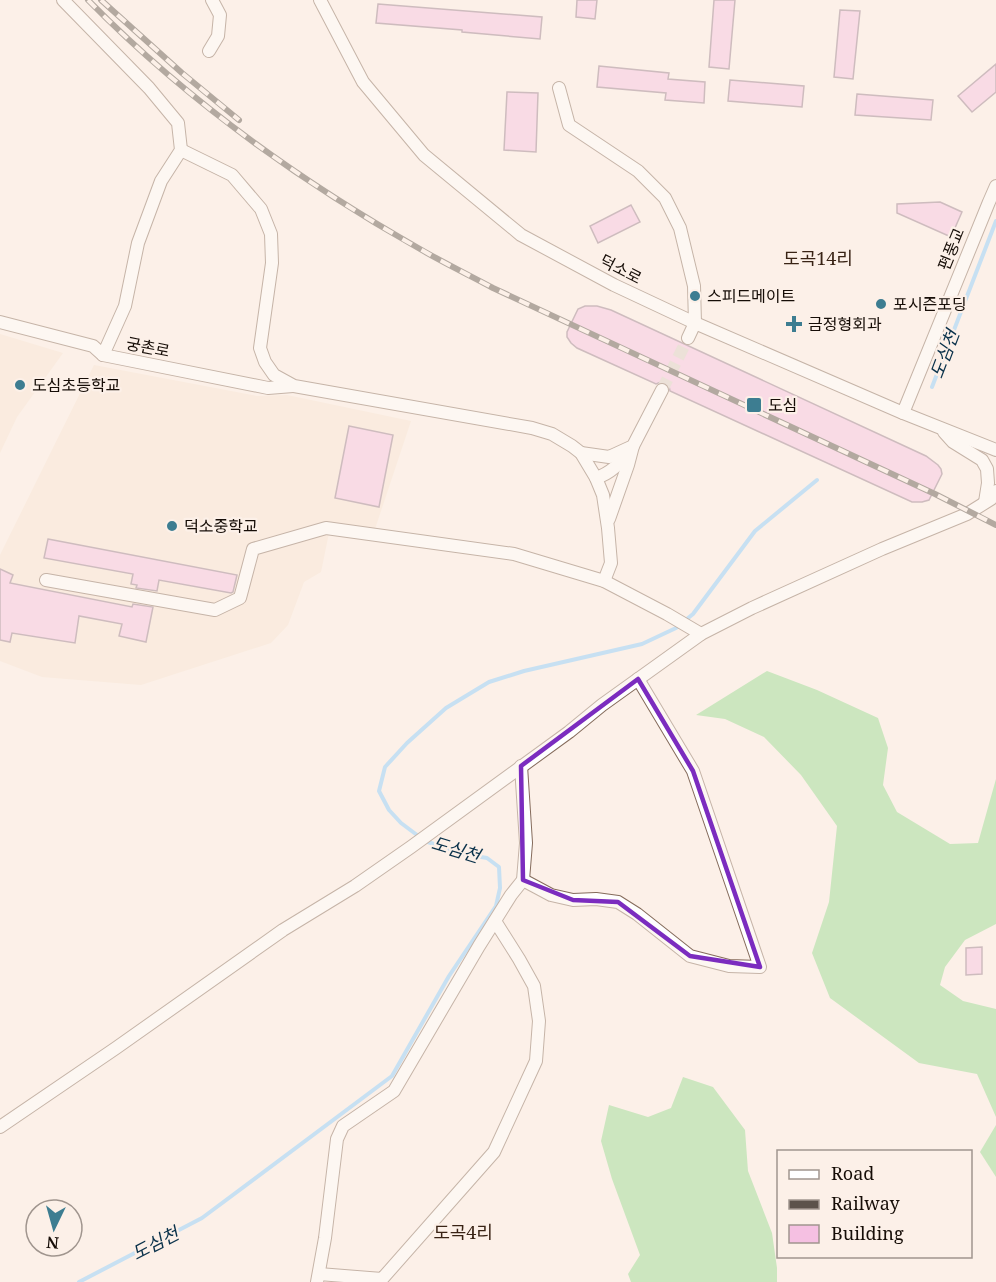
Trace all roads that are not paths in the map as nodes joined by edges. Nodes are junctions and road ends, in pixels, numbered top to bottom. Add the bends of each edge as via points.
1 (63, 0) edge
2 (212, 0) edge
3 (320, 0) edge
4 (209, 51) dead end
5 (559, 88) dead end
6 (181, 150) junction
7 (996, 186) edge
8 (0, 322) edge
9 (695, 323) junction
10 (688, 338) tunnel mouth
11 (103, 355) junction
12 (294, 386) junction
13 (662, 390) tunnel mouth
14 (903, 412) junction
15 (941, 429) junction
16 (633, 446) junction
17 (996, 450) edge
18 (581, 453) junction
19 (596, 478) junction
20 (996, 491) edge
21 (986, 502) junction
22 (607, 523) junction
23 (46, 580) dead end
24 (604, 581) junction
25 (701, 634) junction
26 (638, 679) junction
27 (521, 766) junction
28 (523, 880) junction
29 (495, 921) junction
30 (0, 1127) edge
31 (318, 1278) edge
32 (383, 1281) edge

1 - 6 street via 178,123
2 - 4 street via 220,15 218,36
3 - 9 street, 덕소로 via 363,82 424,154 521,236
5 - 9 street via 569,125 638,171 666,198 686,251 694,286
6 - 11 street via 161,181 138,243 125,306
6 - 12 street via 232,175 261,209 271,234 272,263 260,348 274,375
7 - 14 street, 편풍교
8 - 11 street, 궁촌로 via 93,346
9 - 10 street
9 - 14 street, 덕소로
11 - 12 street, 궁촌로 via 268,388
12 - 18 street via 532,428 552,434
13 - 16 street
14 - 15 street, 덕소로
15 - 17 street, 덕소로
15 - 21 street via 953,442 982,460 987,469
16 - 18 street via 609,457
16 - 19 street via 618,466
16 - 22 street
18 - 19 street
19 - 22 street
20 - 21 street
21 - 25 street
22 - 24 street via 611,563
23 - 24 street via 215,610 240,598 253,549 326,528 514,554
24 - 25 street
25 - 26 street
26 - 27 street
26 - 28 street via 693,771 760,967 729,966 690,956 618,903 562,898
27 - 28 street via 526,843
27 - 30 street via 355,886 283,930
28 - 29 street
29 - 31 street via 394,1091 343,1126 337,1139
29 - 32 street via 534,986 539,1021 536,1062 494,1152
31 - 32 street

